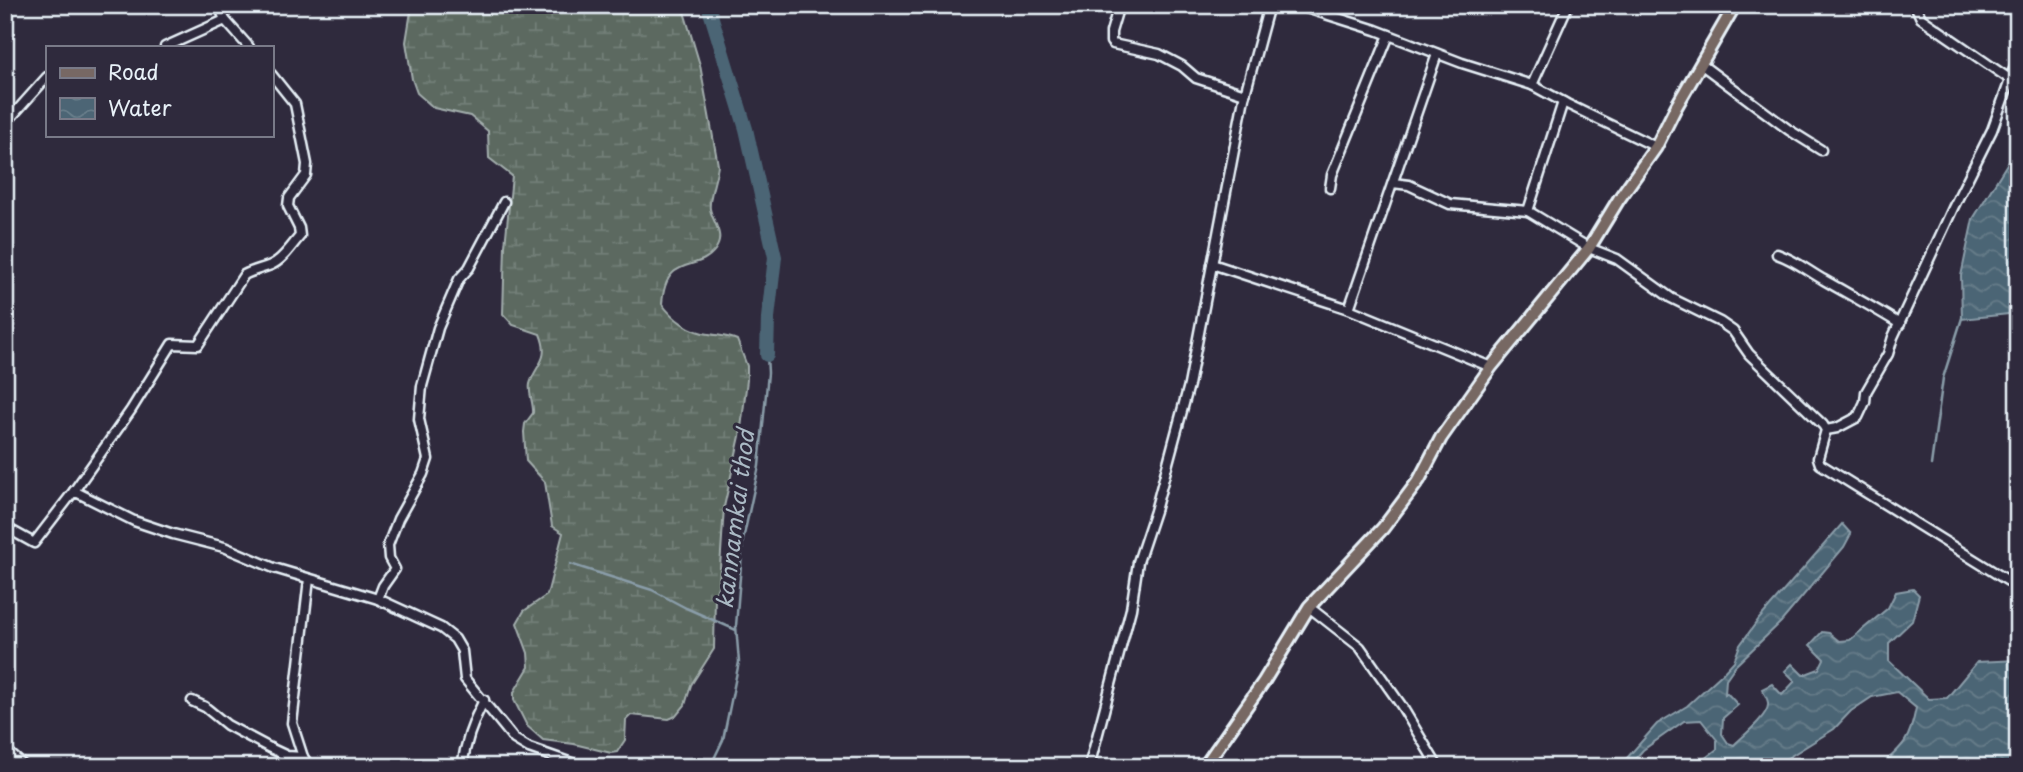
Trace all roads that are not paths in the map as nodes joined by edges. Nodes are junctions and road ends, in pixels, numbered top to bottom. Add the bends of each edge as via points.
1 (219, 5) edge
2 (1119, 5) edge
3 (1269, 5) edge
4 (1297, 5) edge
5 (1568, 5) edge
6 (1735, 5) edge
7 (1915, 5) edge
8 (225, 20) junction
9 (1389, 35) junction
10 (167, 46) edge
11 (247, 46) edge
12 (1437, 54) junction
13 (2018, 58) edge
14 (1702, 65) junction
15 (273, 76) edge
16 (46, 78) edge
17 (2011, 80) junction
18 (1532, 85) junction
19 (1245, 94) junction
20 (1563, 102) junction
21 (5, 124) edge
22 (1656, 147) junction
23 (1821, 150) dead end
24 (1393, 183) junction
25 (1330, 188) dead end
26 (504, 202) dead end
27 (1528, 211) junction
28 (1589, 248) junction
29 (1777, 254) dead end
30 (1212, 264) junction
31 (1349, 309) junction
32 (1900, 324) junction
33 (1491, 367) junction
34 (1826, 430) junction
35 (74, 491) junction
36 (5, 527) edge
37 (309, 579) junction
38 (2018, 587) edge
39 (378, 599) junction
40 (1309, 607) junction
41 (484, 700) junction
42 (192, 702) dead end
43 (5, 749) edge
44 (303, 757) junction
45 (25, 767) edge
46 (310, 767) edge
47 (462, 767) edge
48 (583, 767) edge
49 (1089, 767) edge
50 (1204, 767) edge
51 (1438, 767) edge

1 - 8 street
2 - 19 street via 1111,32 1114,44 1159,54 1196,78
3 - 19 street
4 - 9 street
5 - 18 street
6 - 14 main road
7 - 17 street via 1921,18
8 - 10 street
8 - 11 street
9 - 12 street
9 - 25 street
12 - 18 street
12 - 24 street
13 - 17 street
14 - 22 main road
14 - 23 street
15 - 35 street via 295,104 307,164 306,175 288,206 300,236 278,260 244,275 198,345 172,344
16 - 21 street
17 - 32 street via 1992,131
18 - 20 street
19 - 30 street
20 - 22 street
20 - 27 street
22 - 28 main road
24 - 27 street via 1409,185 1450,204
24 - 31 street
26 - 39 street via 459,279 438,328 422,386 419,419 428,459 393,530 388,545 395,569
27 - 28 street
28 - 33 main road
28 - 34 street via 1617,259 1671,298 1733,331 1749,354
29 - 32 street via 1796,260
30 - 31 street
30 - 49 street via 1179,427 1138,562 1131,609
31 - 33 street
32 - 34 street via 1858,417
33 - 40 main road via 1400,506
34 - 38 street via 1820,464
35 - 36 street via 34,543
35 - 37 street via 134,520
37 - 39 street
37 - 44 street via 292,723
39 - 41 street via 455,639 463,651 465,679
40 - 50 main road via 1259,690
40 - 51 street via 1360,647
41 - 47 street
41 - 48 street via 514,739
42 - 44 street via 270,748
43 - 45 street
44 - 46 street

